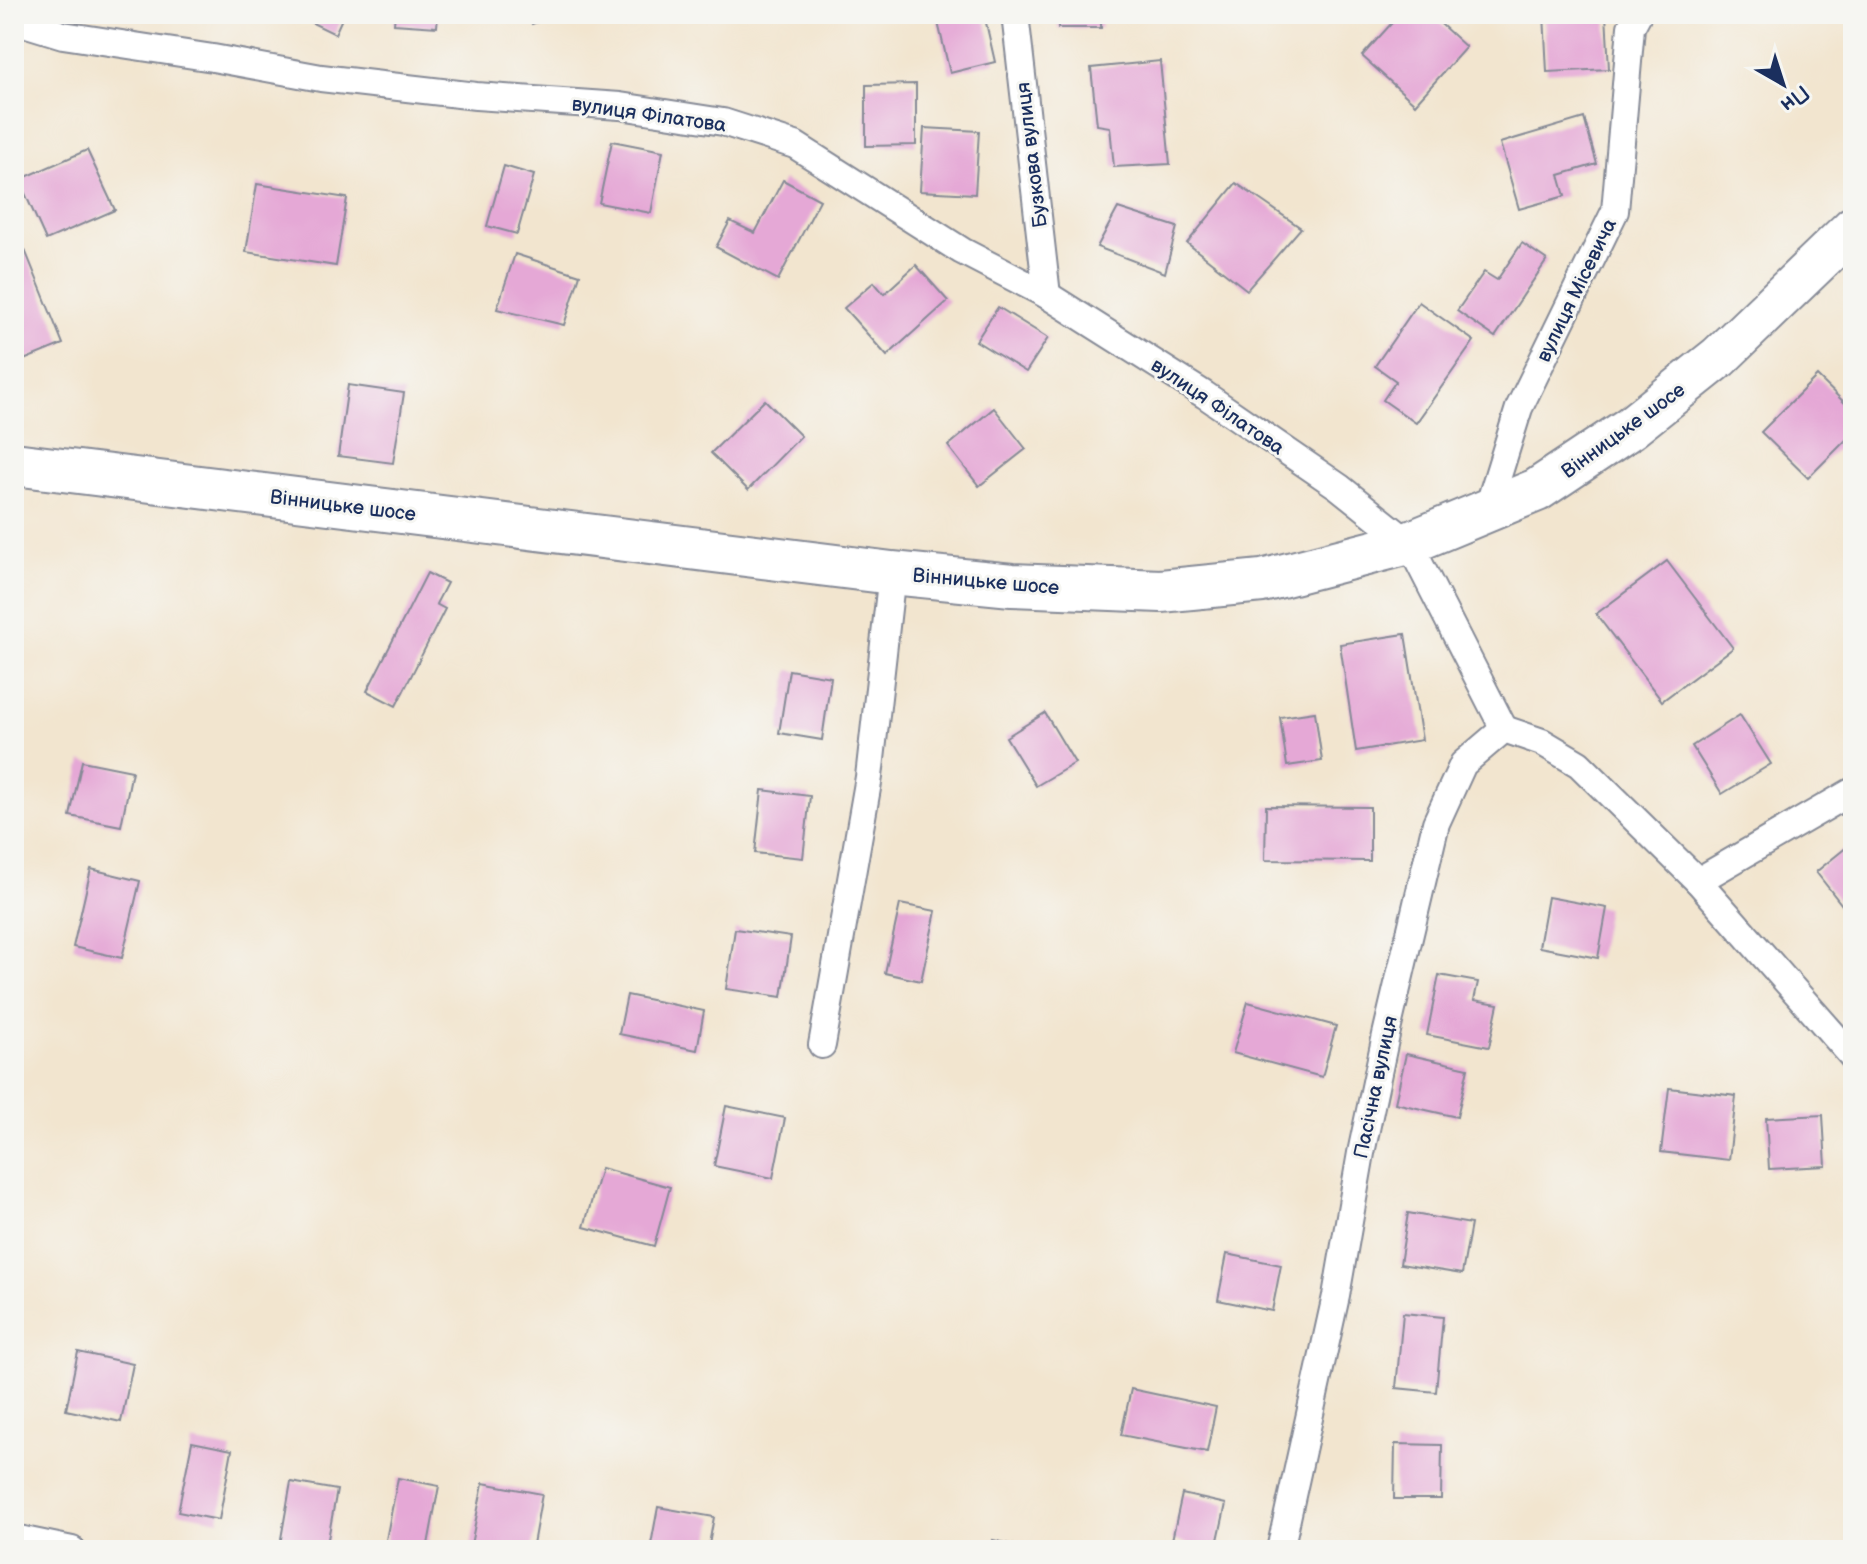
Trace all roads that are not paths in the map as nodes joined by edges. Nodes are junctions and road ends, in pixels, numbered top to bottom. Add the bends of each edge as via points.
1 (1015, 14) edge
2 (1638, 14) edge
3 (14, 20) edge
4 (1853, 228) edge
5 (1047, 295) junction
6 (14, 464) edge
7 (1487, 511) junction
8 (1409, 543) junction
9 (892, 573) junction
10 (1504, 729) junction
11 (1853, 791) edge
12 (1698, 881) junction
13 (822, 1045) dead end
14 (1853, 1057) edge
15 (14, 1538) edge
16 (72, 1550) edge
17 (1280, 1550) edge

1 - 5 street, Бузкова вулиця
2 - 7 street, вулиця Місевича via 1631,27 1615,211 1519,408
3 - 5 street, вулиця Філатова via 63,35 321,78 620,106 723,122 795,145 962,251
4 - 7 main road, Вінницьке шосе via 1719,357 1630,428 1537,490
5 - 8 street, вулиця Філатова via 1205,395 1339,487
6 - 9 main road, Вінницьке шосе
7 - 8 main road, Вінницьке шосе
8 - 9 main road, Вінницьке шосе via 1262,581 1161,591
8 - 10 street
9 - 13 street via 869,777
10 - 12 street via 1542,742 1579,764
10 - 17 street, Пасічна вулиця via 1463,764 1436,823 1379,1064 1336,1296
11 - 12 street
12 - 14 street
15 - 16 street

